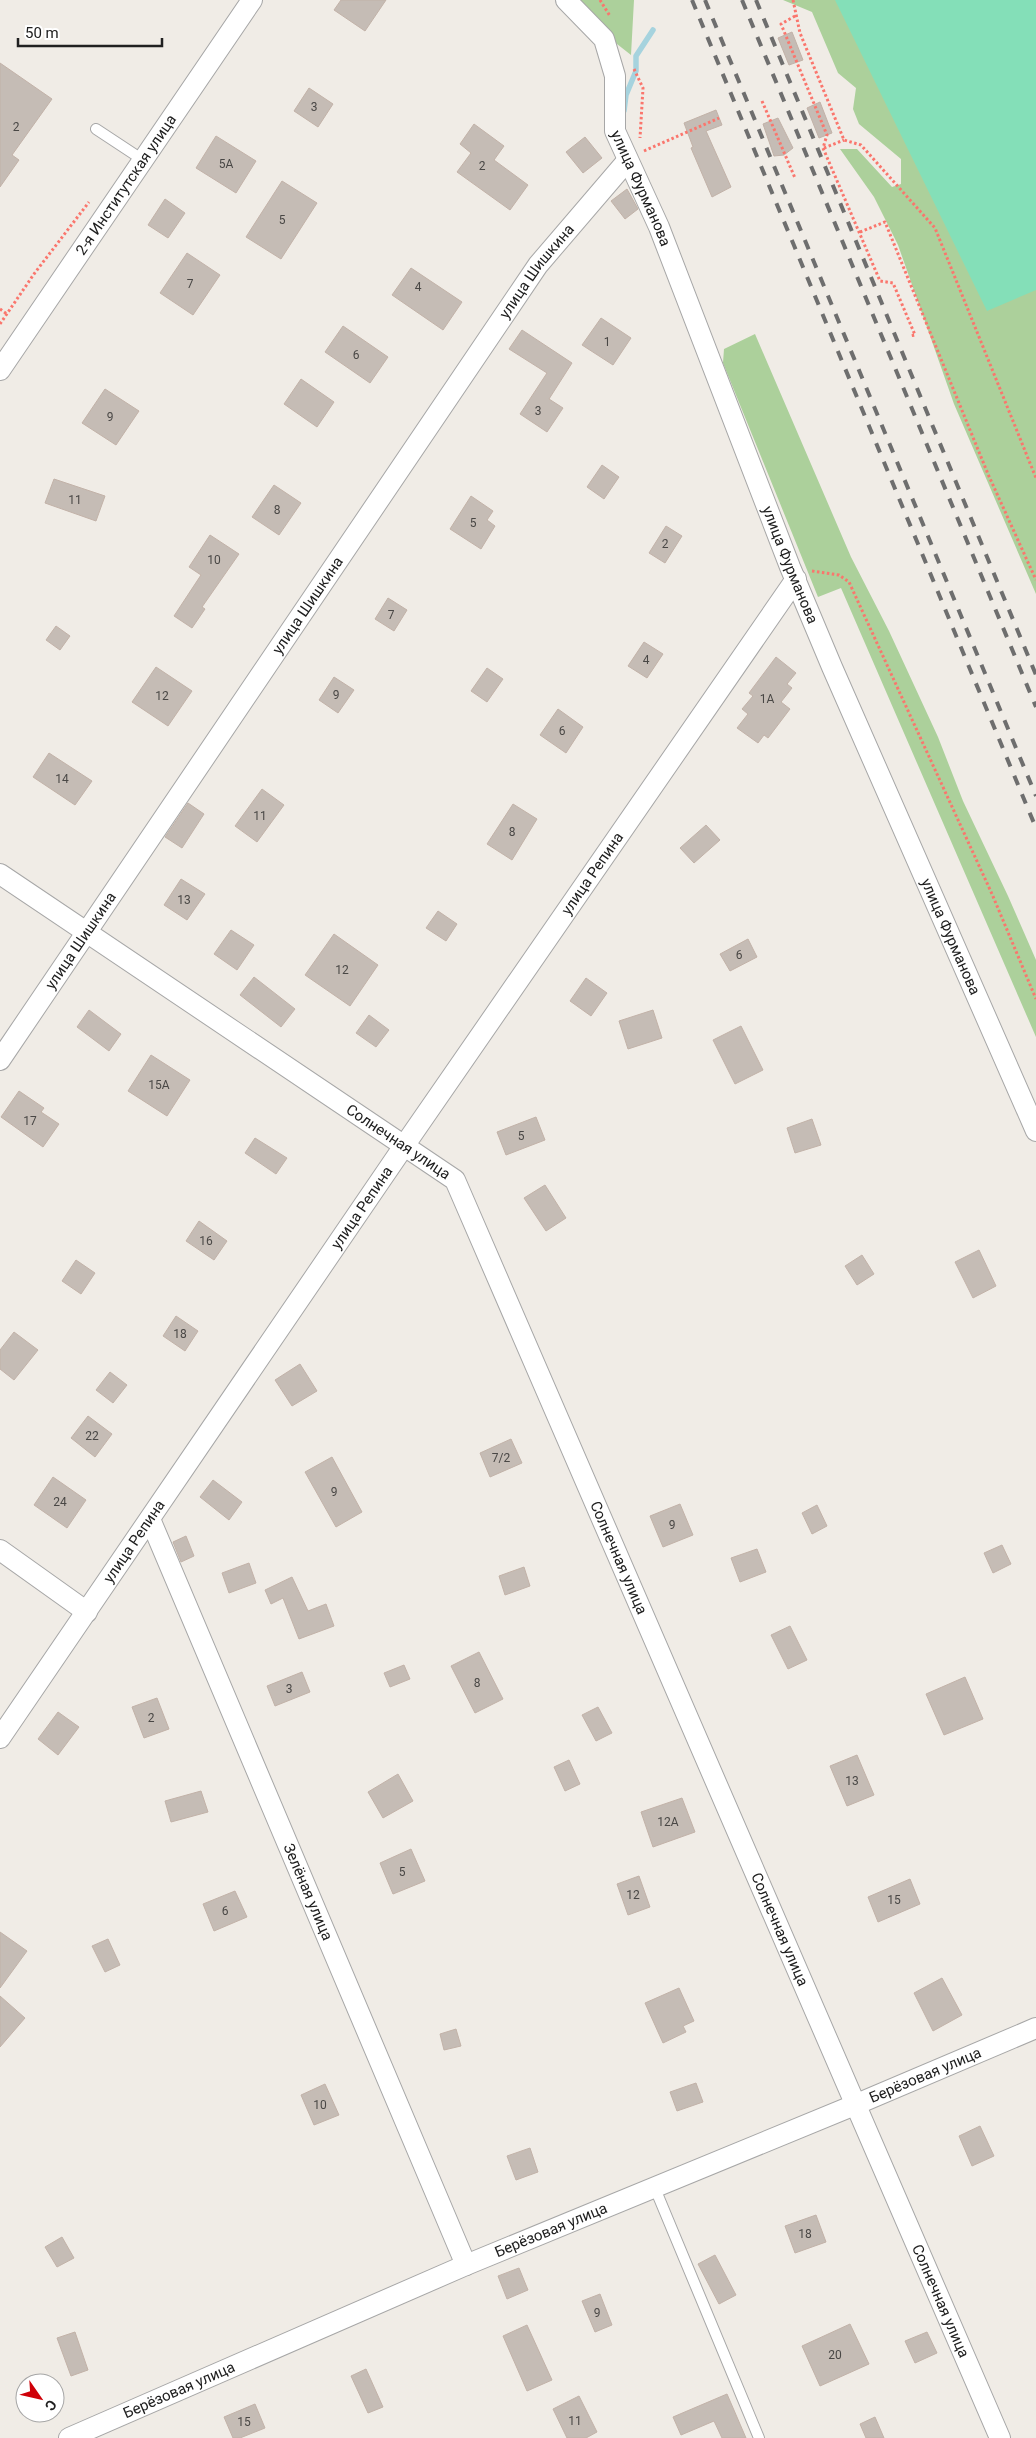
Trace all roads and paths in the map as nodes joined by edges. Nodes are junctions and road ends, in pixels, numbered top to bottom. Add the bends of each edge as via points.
1 (252, 0) edge
2 (566, 0) edge
3 (794, 0) edge
4 (795, 16) junction
5 (762, 101) dead end
6 (719, 118) dead end
7 (96, 129) dead end
8 (844, 140) junction
9 (823, 148) junction
10 (143, 160) junction
11 (627, 161) junction
12 (795, 178) dead end
13 (860, 232) junction
14 (0, 309) edge
15 (7, 314) dead end
16 (910, 336) dead end
17 (0, 370) edge
18 (1036, 478) edge
19 (793, 573) junction
20 (1036, 580) edge
21 (0, 874) edge
22 (87, 934) junction
23 (1036, 999) edge
24 (0, 1060) edge
25 (1036, 1130) edge
26 (404, 1146) junction
27 (150, 1519) junction
28 (0, 1550) edge
29 (87, 1612) junction
30 (0, 1738) edge
31 (1036, 2028) edge
32 (857, 2104) junction
33 (654, 2186) junction
34 (466, 2265) junction
35 (70, 2438) edge
36 (759, 2438) edge
37 (1000, 2438) edge

1 - 10 street, 2-я Институтская улица
2 - 11 street, улица Фурманова via 604,39 615,76 615,131
3 - 4 path
4 - 8 path
4 - 9 path via 780,24 826,135
5 - 12 path
6 - 11 path via 668,139
7 - 10 lane
8 - 9 path
8 - 18 path via 861,145 935,228
9 - 13 path
10 - 17 street, 2-я Институтская улица
11 - 19 street, улица Фурманова via 659,228
11 - 22 street, улица Шишкина via 538,265
13 - 16 path via 880,280 893,283 915,336
13 - 20 path via 885,222 988,474
14 - 15 path
19 - 23 path via 838,575 849,582 992,894
19 - 25 street, улица Фурманова
19 - 26 street, улица Репина
21 - 22 street, Солнечная улица
22 - 24 street, улица Шишкина
22 - 26 street, Солнечная улица
26 - 27 street, улица Репина
26 - 32 street, Солнечная улица via 455,1180
27 - 29 street, улица Репина
27 - 34 street, Зелёная улица
28 - 29 street
29 - 30 street, улица Репина
31 - 32 street, Берёзовая улица
32 - 33 street, Берёзовая улица
32 - 37 street, Солнечная улица
33 - 34 street, Берёзовая улица
33 - 36 lane
34 - 35 street, Берёзовая улица

